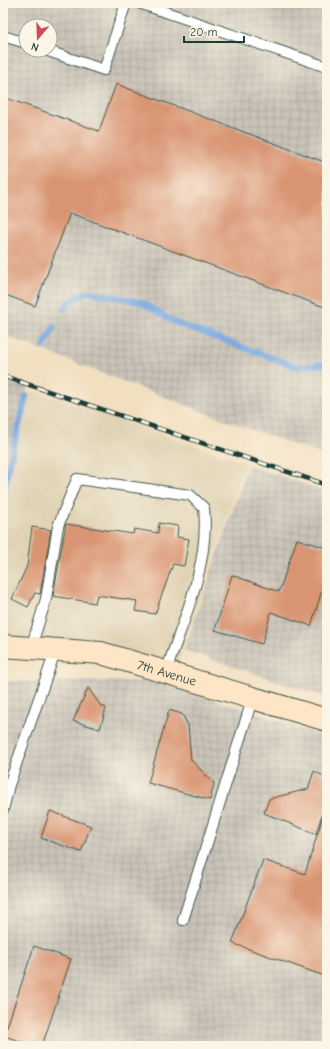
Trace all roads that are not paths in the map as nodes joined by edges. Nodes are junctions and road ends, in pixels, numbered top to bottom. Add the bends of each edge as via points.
1 (126, 3) edge
2 (139, 3) edge
3 (3, 36) edge
4 (18, 41) edge
5 (58, 54) edge
6 (327, 67) edge
7 (3, 646) edge
8 (31, 648) junction
9 (56, 649) junction
10 (166, 672) junction
11 (253, 697) junction
12 (327, 720) edge
13 (3, 810) edge
14 (183, 920) dead end

1 - 5 lane via 104,70
2 - 6 lane
3 - 4 lane
7 - 8 street, 7th Avenue
8 - 9 street, 7th Avenue
8 - 10 lane via 46,599 58,526 77,479 190,495 204,508 206,526 200,569
9 - 10 street, 7th Avenue via 101,653
9 - 13 lane via 9,785
10 - 11 street, 7th Avenue
11 - 12 street, 7th Avenue
11 - 14 lane

